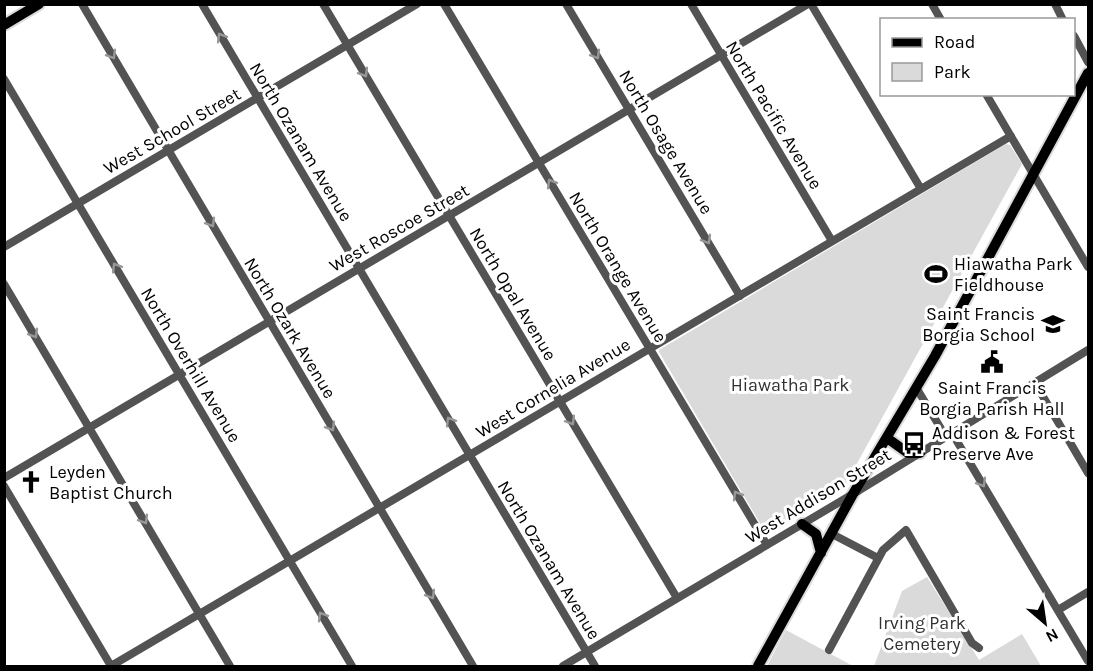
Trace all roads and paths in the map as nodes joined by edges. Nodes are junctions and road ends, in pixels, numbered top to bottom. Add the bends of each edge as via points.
1 (39, 4) edge
2 (82, 4) edge
3 (202, 4) edge
4 (323, 4) edge
5 (417, 4) edge
6 (444, 4) edge
7 (566, 4) edge
8 (691, 4) edge
9 (809, 4) edge
10 (932, 4) edge
11 (1054, 4) edge
12 (940, 18) edge
13 (1063, 18) edge
14 (4, 25) edge
15 (1075, 38) edge
16 (348, 45) junction
17 (721, 56) junction
18 (1089, 62) edge
19 (1089, 73) edge
20 (4, 79) edge
21 (987, 96) edge
22 (258, 98) junction
23 (629, 110) junction
24 (1011, 136) junction
25 (168, 151) junction
26 (539, 163) junction
27 (1033, 175) junction
28 (921, 189) junction
29 (79, 204) junction
30 (449, 216) junction
31 (832, 241) junction
32 (4, 248) edge
33 (1089, 267) edge
34 (359, 269) junction
35 (4, 284) edge
36 (740, 296) junction
37 (269, 322) junction
38 (650, 349) junction
39 (1089, 350) edge
40 (180, 375) junction
41 (1035, 383) junction
42 (917, 389) junction
43 (560, 402) junction
44 (90, 428) junction
45 (949, 435) junction
46 (887, 438) junction
47 (920, 453) junction
48 (470, 455) junction
49 (1089, 473) edge
50 (4, 478) edge
51 (4, 486) edge
52 (853, 494) junction
53 (379, 508) junction
54 (802, 524) junction
55 (832, 534) junction
56 (766, 545) junction
57 (821, 553) junction
58 (878, 558) junction
59 (290, 561) junction
60 (1089, 592) edge
61 (677, 598) junction
62 (1058, 610) junction
63 (200, 614) junction
64 (980, 648) dead end
65 (829, 650) dead end
66 (587, 652) junction
67 (1089, 661) edge
68 (111, 666) edge
69 (230, 666) edge
70 (352, 666) edge
71 (473, 666) edge
72 (563, 666) edge
73 (595, 666) edge
74 (759, 666) edge

1 - 14 main road
2 -> 25 street, North Ozark Avenue
22 -> 3 street, North Ozanam Avenue
4 - 16 street, North Opal Avenue
5 - 16 street, West School Street
6 - 26 street, North Orange Avenue
7 -> 23 street, North Osage Avenue
8 - 17 street, North Pacific Avenue
9 - 17 street, West Roscoe Street
9 - 28 street
10 - 12 street
11 - 13 street
15 - 18 street
16 - 22 street, West School Street
16 -> 30 street, North Opal Avenue
17 - 23 street, West Roscoe Street
17 - 31 street, North Pacific Avenue
19 - 27 main road
20 - 29 street, North Overhill Avenue
21 - 24 street
22 - 25 street, West School Street
22 - 34 street, North Ozanam Avenue
23 - 26 street, West Roscoe Street
23 -> 36 street, North Osage Avenue
24 - 27 street
24 - 28 street, West Cornelia Avenue
25 - 29 street, West School Street
25 -> 37 street, North Ozark Avenue
26 - 30 street, West Roscoe Street
38 -> 26 street, North Orange Avenue
27 - 33 street
27 - 42 main road
28 - 31 street, West Cornelia Avenue
29 - 32 street, West School Street
40 -> 29 street, North Overhill Avenue
30 - 34 street, West Roscoe Street
30 - 43 street, North Opal Avenue
31 - 36 street, West Cornelia Avenue
34 - 37 street, West Roscoe Street
48 -> 34 street, North Ozanam Avenue
35 -> 44 street
36 - 38 street, West Cornelia Avenue
37 - 40 street, West Roscoe Street
37 -> 53 street, North Ozark Avenue
38 - 43 street, West Cornelia Avenue
56 -> 38 street, North Orange Avenue
39 - 41 street, West Addison Street
40 - 44 street, West Roscoe Street
40 - 59 street, North Overhill Avenue
41 - 45 street, West Addison Street
41 - 49 street
42 - 45 street
42 - 46 main road
43 - 48 street, West Cornelia Avenue
43 -> 61 street, North Opal Avenue
44 - 50 street, West Roscoe Street
44 -> 63 street
45 - 47 street, West Addison Street
45 -> 62 street
46 - 47 main road via 908,453
46 - 52 main road
47 - 52 street, West Addison Street
48 - 53 street, West Cornelia Avenue
48 - 66 street, North Ozanam Avenue
51 - 68 street
52 - 54 street, West Addison Street
52 - 55 main road
53 - 59 street, West Cornelia Avenue
53 -> 71 street, North Ozark Avenue
54 - 56 street, West Addison Street
54 - 57 main road via 816,534
55 - 57 main road
55 - 58 street
56 - 61 street, West Addison Street
57 - 74 main road
58 - 64 street via 906,530 972,643
58 - 65 street
59 - 63 street, West Cornelia Avenue
70 -> 59 street, North Overhill Avenue
60 - 62 street
61 - 66 street, West Addison Street
62 - 67 street
63 - 68 street, West Cornelia Avenue
63 - 69 street
66 - 72 street, West Addison Street
66 - 73 street, North Ozanam Avenue

